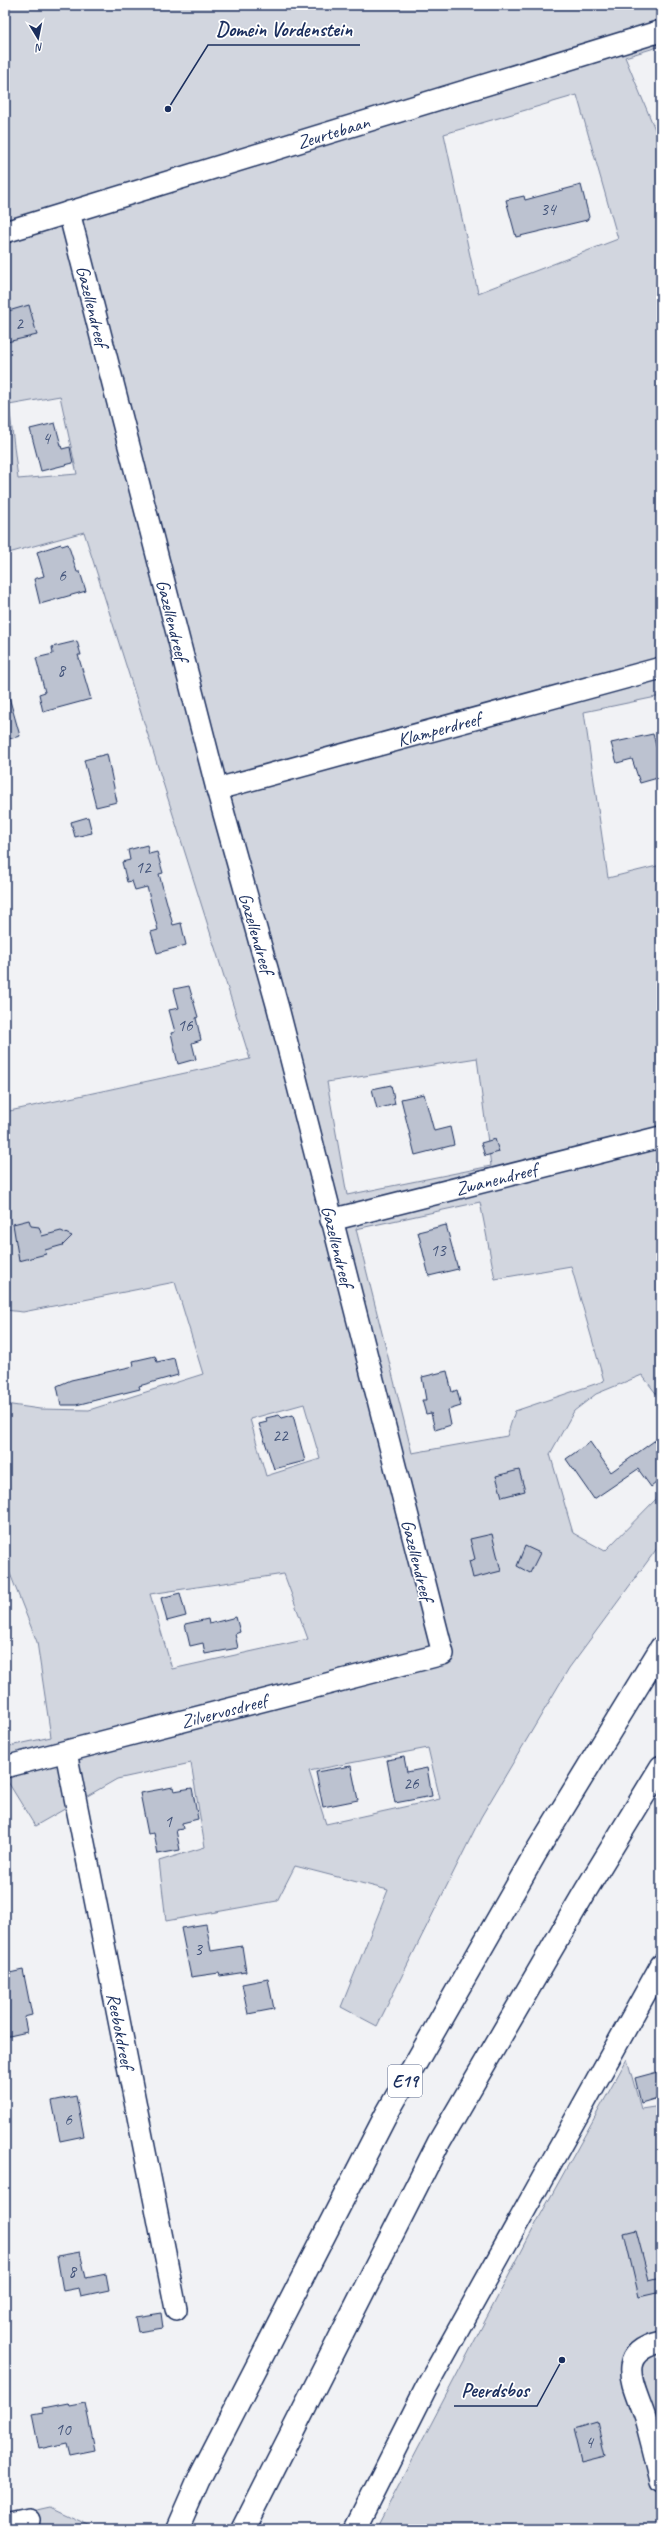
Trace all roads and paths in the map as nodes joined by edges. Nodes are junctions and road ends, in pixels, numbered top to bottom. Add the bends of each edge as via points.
1 (661, 31) edge
2 (69, 212) junction
3 (5, 232) edge
4 (661, 668) edge
5 (216, 789) junction
6 (661, 1137) edge
7 (331, 1220) junction
8 (661, 1648) edge
9 (443, 1654) joint
10 (66, 1752) junction
11 (5, 1767) edge
12 (661, 1767) edge
13 (661, 1965) edge
14 (176, 2309) dead end
15 (661, 2342) edge
16 (661, 2481) edge
17 (29, 2520) dead end
18 (5, 2525) edge
19 (177, 2529) edge
20 (243, 2529) edge
21 (355, 2529) edge

1 - 2 street, Zeurtebaan
2 - 3 street, Zeurtebaan
2 - 5 street, Gazellendreef
4 - 5 street, Klamperdreef
5 - 7 street, Gazellendreef via 278,1008
6 - 7 street, Zwanendreef
7 - 9 street, Gazellendreef
8 - 19 highway, E19 via 535,1854 386,2115 198,2481
9 - 10 street, Zilvervosdreef
10 - 11 street, Zilvervosdreef
10 - 14 street, Reebokdreef
12 - 20 highway via 439,2142
13 - 21 street via 426,2388
15 - 16 street via 648,2345 638,2354 631,2366 631,2386 645,2418
17 - 18 street

